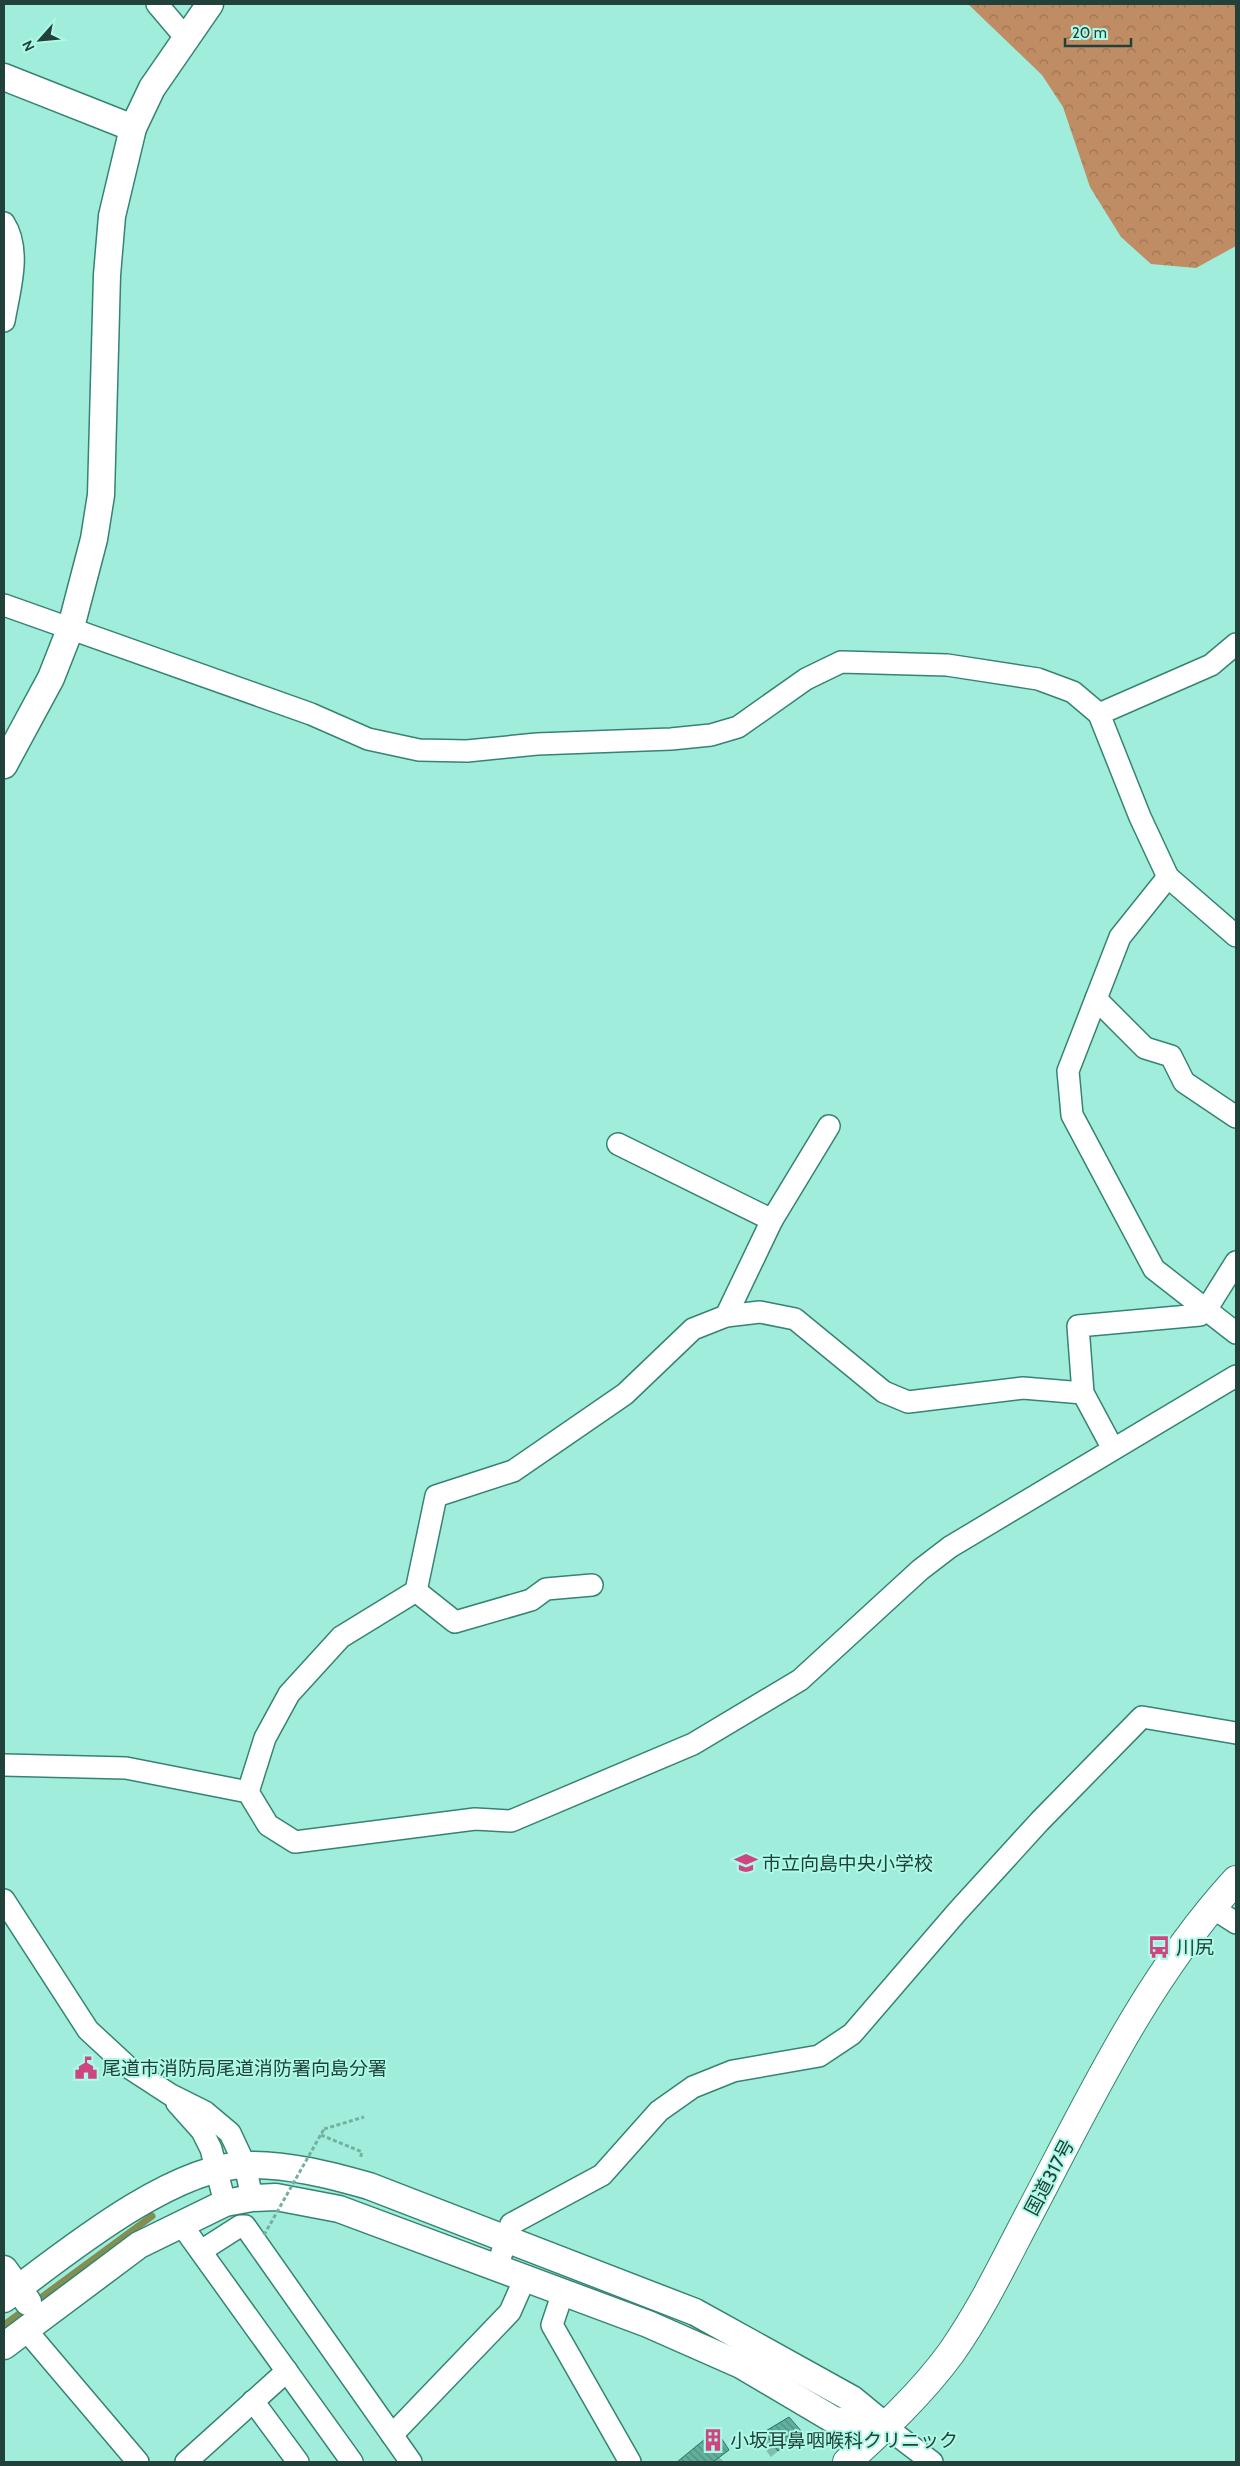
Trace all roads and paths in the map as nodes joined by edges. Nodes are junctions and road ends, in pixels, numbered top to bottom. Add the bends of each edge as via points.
1 (157, 4) edge
2 (210, 4) edge
3 (186, 37) junction
4 (4, 77) edge
5 (133, 128) junction
6 (4, 223) edge
7 (4, 321) edge
8 (4, 605) edge
9 (71, 627) junction
10 (1236, 644) edge
11 (1099, 714) junction
12 (4, 765) edge
13 (1168, 877) junction
14 (1236, 936) edge
15 (1096, 999) junction
16 (1236, 1118) edge
17 (829, 1126) dead end
18 (618, 1144) dead end
19 (772, 1220) junction
20 (1236, 1262) edge
21 (1206, 1310) junction
22 (726, 1316) junction
23 (1236, 1333) edge
24 (1236, 1376) edge
25 (1083, 1393) junction
26 (1113, 1449) junction
27 (592, 1585) dead end
28 (416, 1591) junction
29 (1236, 1733) edge
30 (4, 1765) edge
31 (248, 1792) junction
32 (1236, 1880) edge
33 (4, 1900) edge
34 (1211, 1908) junction
35 (1236, 1922) edge
36 (171, 2095) junction
37 (364, 2117) dead end
38 (321, 2135) junction
39 (362, 2152) dead end
40 (245, 2164) junction
41 (218, 2170) junction
42 (252, 2198) junction
43 (225, 2203) junction
44 (181, 2224) junction
45 (264, 2235) dead end
46 (507, 2239) junction
47 (200, 2251) junction
48 (497, 2268) junction
49 (525, 2278) junction
50 (8, 2286) edge
51 (563, 2292) junction
52 (33, 2324) junction
53 (4, 2346) edge
54 (287, 2371) junction
55 (253, 2401) junction
56 (886, 2426) junction
57 (392, 2435) junction
58 (138, 2462) edge
59 (186, 2462) edge
60 (298, 2462) edge
61 (352, 2462) edge
62 (411, 2462) edge
63 (630, 2462) edge
64 (847, 2462) edge
65 (932, 2462) edge

1 - 3 street
2 - 3 street
3 - 5 street via 152,88
4 - 5 street
5 - 9 street via 111,226 102,495
6 - 7 street via 9,230 14,264
8 - 9 street
9 - 11 street via 218,683 311,714 368,739 420,750 468,751 536,744 671,740 711,735 738,728 806,679 840,662 947,665 1038,678 1073,692
9 - 12 street via 51,678
10 - 11 street via 1211,664
11 - 13 street
13 - 14 street
13 - 15 street via 1120,938
15 - 16 street via 1145,1048 1171,1056 1184,1082
15 - 21 street via 1068,1071 1072,1115 1154,1269
17 - 19 street
18 - 19 street
19 - 22 street
20 - 21 street
21 - 23 street
21 - 25 street via 1200,1315 1078,1326
22 - 25 street via 760,1312 795,1319 884,1392 908,1402 1023,1388
22 - 28 street via 693,1329 624,1394 513,1472 436,1496
24 - 26 street
25 - 26 street
26 - 31 street via 950,1547 920,1570 800,1680 693,1744 511,1822 475,1820 295,1842 268,1824
27 - 28 street via 546,1589 531,1600 455,1622
28 - 31 street via 341,1637 289,1694 265,1738
29 - 46 street via 1142,1717 1040,1821 852,2034 819,2056 733,2071 693,2087 659,2111 602,2175 511,2224
30 - 31 street via 126,1768
32 - 34 highway, 国道317号
33 - 36 street via 88,2030 128,2067
34 - 35 street
34 - 56 highway, 国道317号 via 1196,1924 1151,1990 1116,2049 980,2309 925,2387
36 - 40 street via 205,2112 230,2133
36 - 41 street via 202,2131
37 - 38 path, bridge via 324,2129
38 - 39 path
38 - 45 path, bridge
40 - 41 street
40 - 42 street
40 - 46 street via 323,2173 369,2186
41 - 43 street
41 - 50 street via 183,2180
42 - 43 street
42 - 48 street via 276,2197 340,2209
43 - 44 street
44 - 47 street
44 - 52 street via 139,2245
46 - 48 street
46 - 56 street via 695,2312 852,2399
47 - 54 street
47 - 57 street via 245,2226
48 - 49 street
49 - 51 street
49 - 57 street via 510,2312
50 - 52 street
51 - 56 street via 648,2324 741,2365 834,2420
51 - 63 street via 552,2325
52 - 53 street
52 - 58 street
54 - 55 street
54 - 61 street
55 - 59 street
55 - 60 street
56 - 64 highway, 国道317号
56 - 65 street
57 - 62 street

